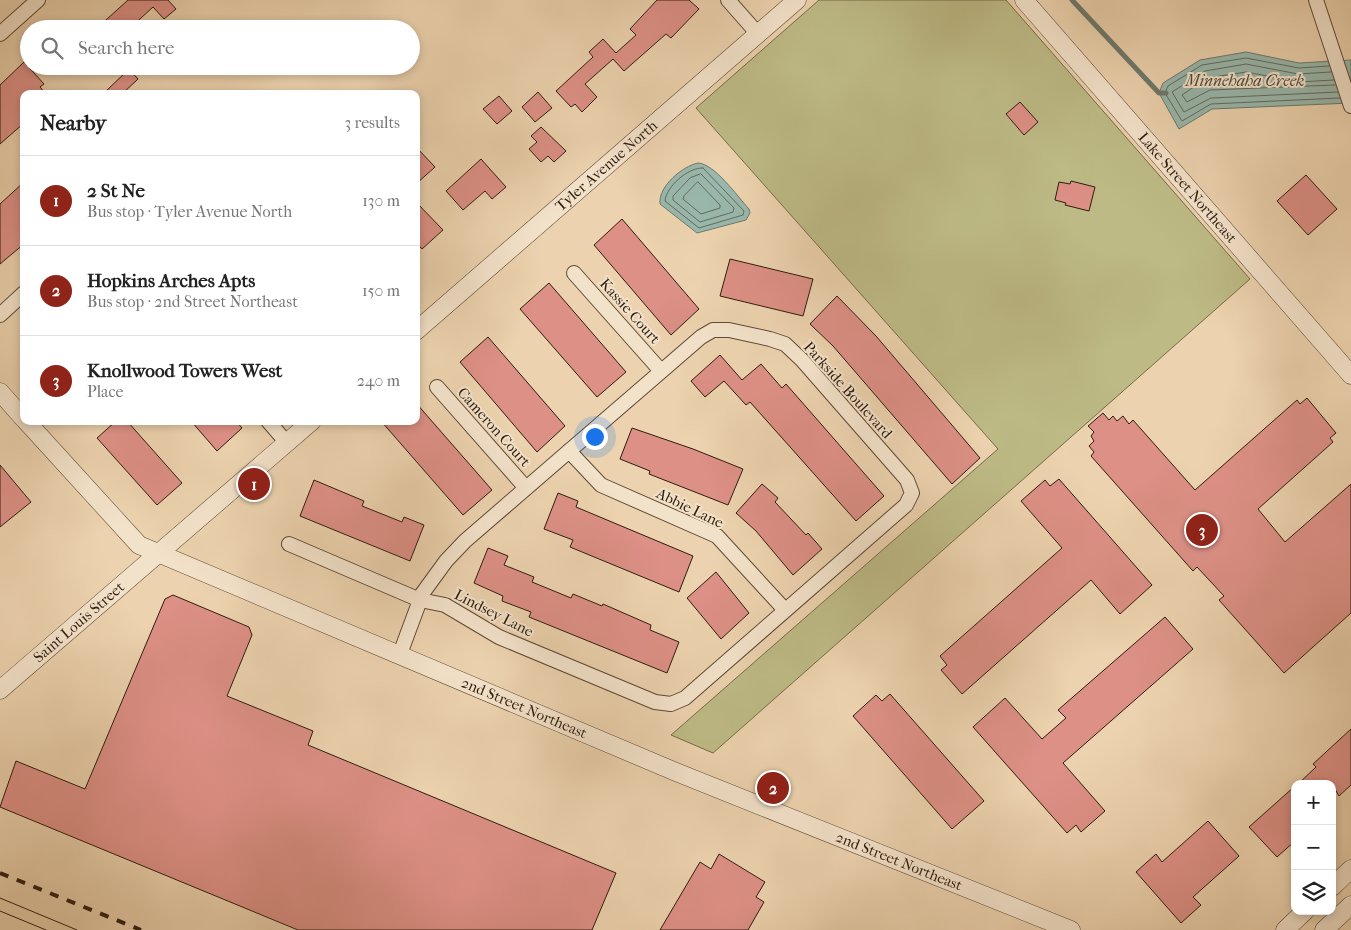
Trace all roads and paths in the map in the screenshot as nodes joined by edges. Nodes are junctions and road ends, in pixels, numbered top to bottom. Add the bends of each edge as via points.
1 (38, 0) edge
2 (728, 0) edge
3 (796, 0) edge
4 (1024, 0) edge
5 (1316, 0) edge
6 (0, 34) edge
7 (758, 34) junction
8 (1351, 105) edge
9 (574, 273) dead end
10 (20, 297) edge
11 (0, 315) edge
12 (420, 327) edge
13 (661, 371) junction
14 (1351, 375) edge
15 (437, 387) dead end
16 (0, 392) edge
17 (20, 414) edge
18 (29, 425) edge
19 (271, 425) edge
20 (307, 425) edge
21 (287, 443) junction
22 (569, 452) junction
23 (526, 488) junction
24 (289, 544) dead end
25 (158, 554) junction
26 (420, 600) junction
27 (784, 610) junction
28 (400, 654) junction
29 (0, 690) edge
30 (685, 698) joint
31 (1351, 870) edge
32 (1336, 883) edge
33 (1351, 905) edge
34 (1302, 915) edge
35 (1069, 930) edge
36 (1285, 930) edge
37 (1324, 930) edge

1 - 6 street
2 - 7 street
3 - 7 street, Tyler Avenue North
4 - 14 street, Lake Street Northeast
5 - 8 street
7 - 12 street, Tyler Avenue North
9 - 13 street, Kassie Court
10 - 11 street
13 - 22 street, Parkside Boulevard
13 - 27 street, Parkside Boulevard via 714,330 730,330 785,344 908,480 912,493 906,504
15 - 23 street, Cameron Court
16 - 17 street, 2nd Street Northeast
18 - 25 street, 2nd Street Northeast via 123,530 139,545
19 - 21 street
20 - 21 street
21 - 25 street
22 - 23 street, Parkside Boulevard
22 - 27 street, Abbie Lane via 601,485 717,536
23 - 26 street, Parkside Boulevard via 446,561
24 - 26 street, Lindsey Lane
25 - 28 street, 2nd Street Northeast
25 - 29 street, Saint Louis Street
26 - 28 street, Parkside Boulevard
26 - 30 street, Lindsey Lane via 445,605 499,637 655,702 671,704
27 - 30 street, Parkside Boulevard
28 - 35 street, 2nd Street Northeast via 676,772
31 - 32 street
33 - 37 street
34 - 36 street

